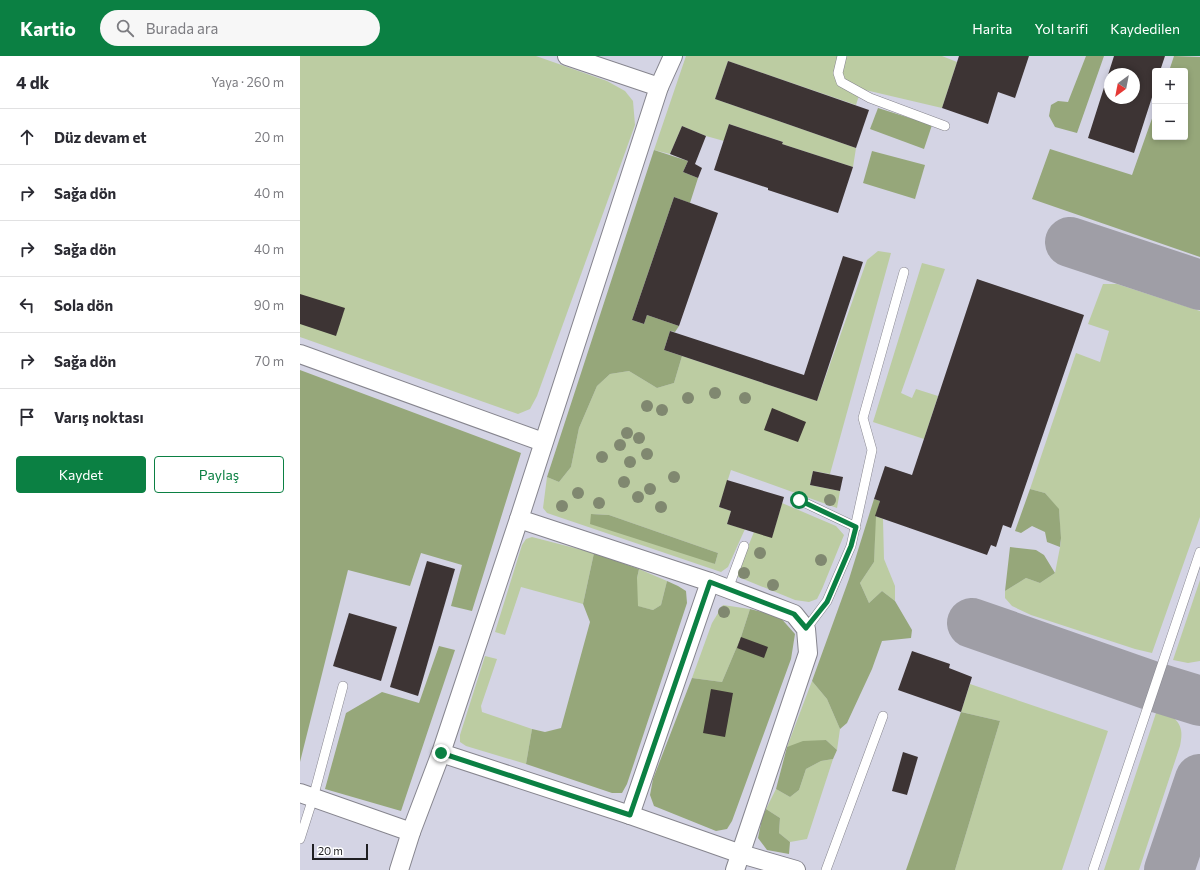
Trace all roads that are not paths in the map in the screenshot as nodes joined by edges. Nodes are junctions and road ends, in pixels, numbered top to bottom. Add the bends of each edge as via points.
1 (567, 56) edge
2 (673, 56) edge
3 (842, 56) edge
4 (659, 87) junction
5 (945, 126) dead end
6 (904, 272) dead end
7 (300, 354) edge
8 (544, 442) junction
9 (799, 500) dead end
10 (520, 520) junction
11 (856, 527) junction
12 (744, 546) dead end
13 (1200, 552) edge
14 (710, 582) junction
15 (728, 589) junction
16 (806, 628) junction
17 (343, 686) dead end
18 (883, 716) dead end
19 (441, 753) junction
20 (307, 796) edge
21 (630, 815) junction
22 (411, 832) junction
23 (300, 839) edge
24 (738, 862) edge
25 (399, 870) edge
26 (796, 870) edge
27 (826, 870) edge
28 (1093, 870) edge

1 - 4 street
2 - 4 street
3 - 5 lane via 838,73 840,82 870,98
4 - 8 street
6 - 11 lane via 863,418 872,450
7 - 8 street
8 - 10 street
9 - 11 lane
10 - 14 street
10 - 19 street
11 - 16 lane via 851,546 827,602
12 - 15 lane
13 - 28 lane
14 - 15 street
14 - 21 street
15 - 16 street via 794,614
16 - 24 street via 808,653
17 - 20 lane
18 - 27 lane
19 - 21 street
19 - 22 street
20 - 22 street
20 - 23 lane
21 - 24 street
22 - 25 street
24 - 26 street

